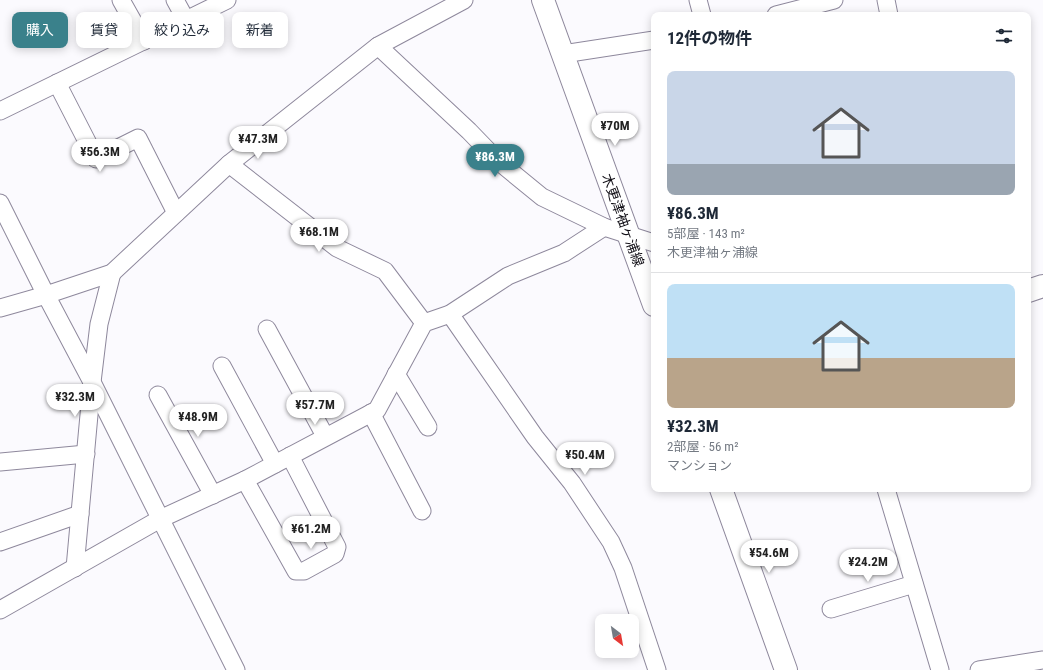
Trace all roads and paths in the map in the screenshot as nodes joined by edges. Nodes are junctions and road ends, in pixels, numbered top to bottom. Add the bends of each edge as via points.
1 (121, 0) edge
2 (175, 0) edge
3 (227, 0) edge
4 (464, 0) edge
5 (543, 0) edge
6 (698, 0) edge
7 (886, 0) edge
8 (822, 5) edge
9 (182, 12) edge
10 (202, 12) edge
11 (701, 12) edge
12 (790, 12) edge
13 (888, 12) edge
14 (140, 33) edge
15 (651, 40) edge
16 (140, 42) edge
17 (378, 46) junction
18 (563, 54) junction
19 (57, 83) junction
20 (0, 111) edge
21 (229, 164) junction
22 (0, 203) edge
23 (176, 212) junction
24 (604, 226) junction
25 (628, 234) junction
26 (651, 241) edge
27 (112, 273) junction
28 (46, 295) junction
29 (651, 297) edge
30 (0, 308) edge
31 (450, 314) junction
32 (424, 323) junction
33 (267, 329) dead end
34 (222, 366) dead end
35 (396, 374) junction
36 (92, 382) junction
37 (158, 395) dead end
38 (371, 413) junction
39 (428, 427) dead end
40 (325, 436) junction
41 (86, 454) junction
42 (290, 456) junction
43 (0, 462) edge
44 (275, 464) junction
45 (245, 480) junction
46 (721, 492) edge
47 (887, 492) edge
48 (213, 495) junction
49 (422, 511) dead end
50 (80, 514) junction
51 (160, 519) junction
52 (0, 542) edge
53 (75, 568) junction
54 (914, 584) junction
55 (831, 609) dead end
56 (0, 610) edge
57 (1043, 660) edge
58 (236, 670) edge
59 (657, 670) edge
60 (786, 670) edge
61 (940, 670) edge
62 (979, 670) edge

1 - 14 street
2 - 9 street
3 - 10 street
4 - 17 street
5 - 18 main road, 木更津袖ヶ浦線
6 - 11 street
7 - 13 street
8 - 12 street
15 - 18 street
16 - 19 street
17 - 21 street
17 - 24 street via 498,161 542,197
18 - 25 main road, 木更津袖ヶ浦線
19 - 20 street
19 - 23 street via 96,159 138,138
21 - 23 street
21 - 32 street via 337,248 385,271
22 - 28 street
23 - 27 street
24 - 25 street
24 - 31 street via 564,253 508,276
25 - 26 street
25 - 29 main road, 木更津袖ヶ浦線
27 - 28 street
27 - 36 street via 100,324
28 - 30 street
28 - 36 street
31 - 32 street
31 - 59 street via 535,437 572,483 611,542 623,568
32 - 35 street
33 - 40 street
34 - 44 street
35 - 38 street via 377,410
35 - 39 street
36 - 41 street
36 - 51 street
37 - 48 street
38 - 40 street
38 - 49 street
40 - 42 street
41 - 43 street
41 - 50 street
42 - 44 street
42 - 45 street via 337,547 335,554 304,571 296,571
44 - 45 street
45 - 48 street
46 - 60 main road
47 - 54 street
48 - 51 street
50 - 52 street
50 - 53 street
51 - 53 street
51 - 58 street
53 - 56 street
54 - 55 street
54 - 61 street
57 - 62 street

